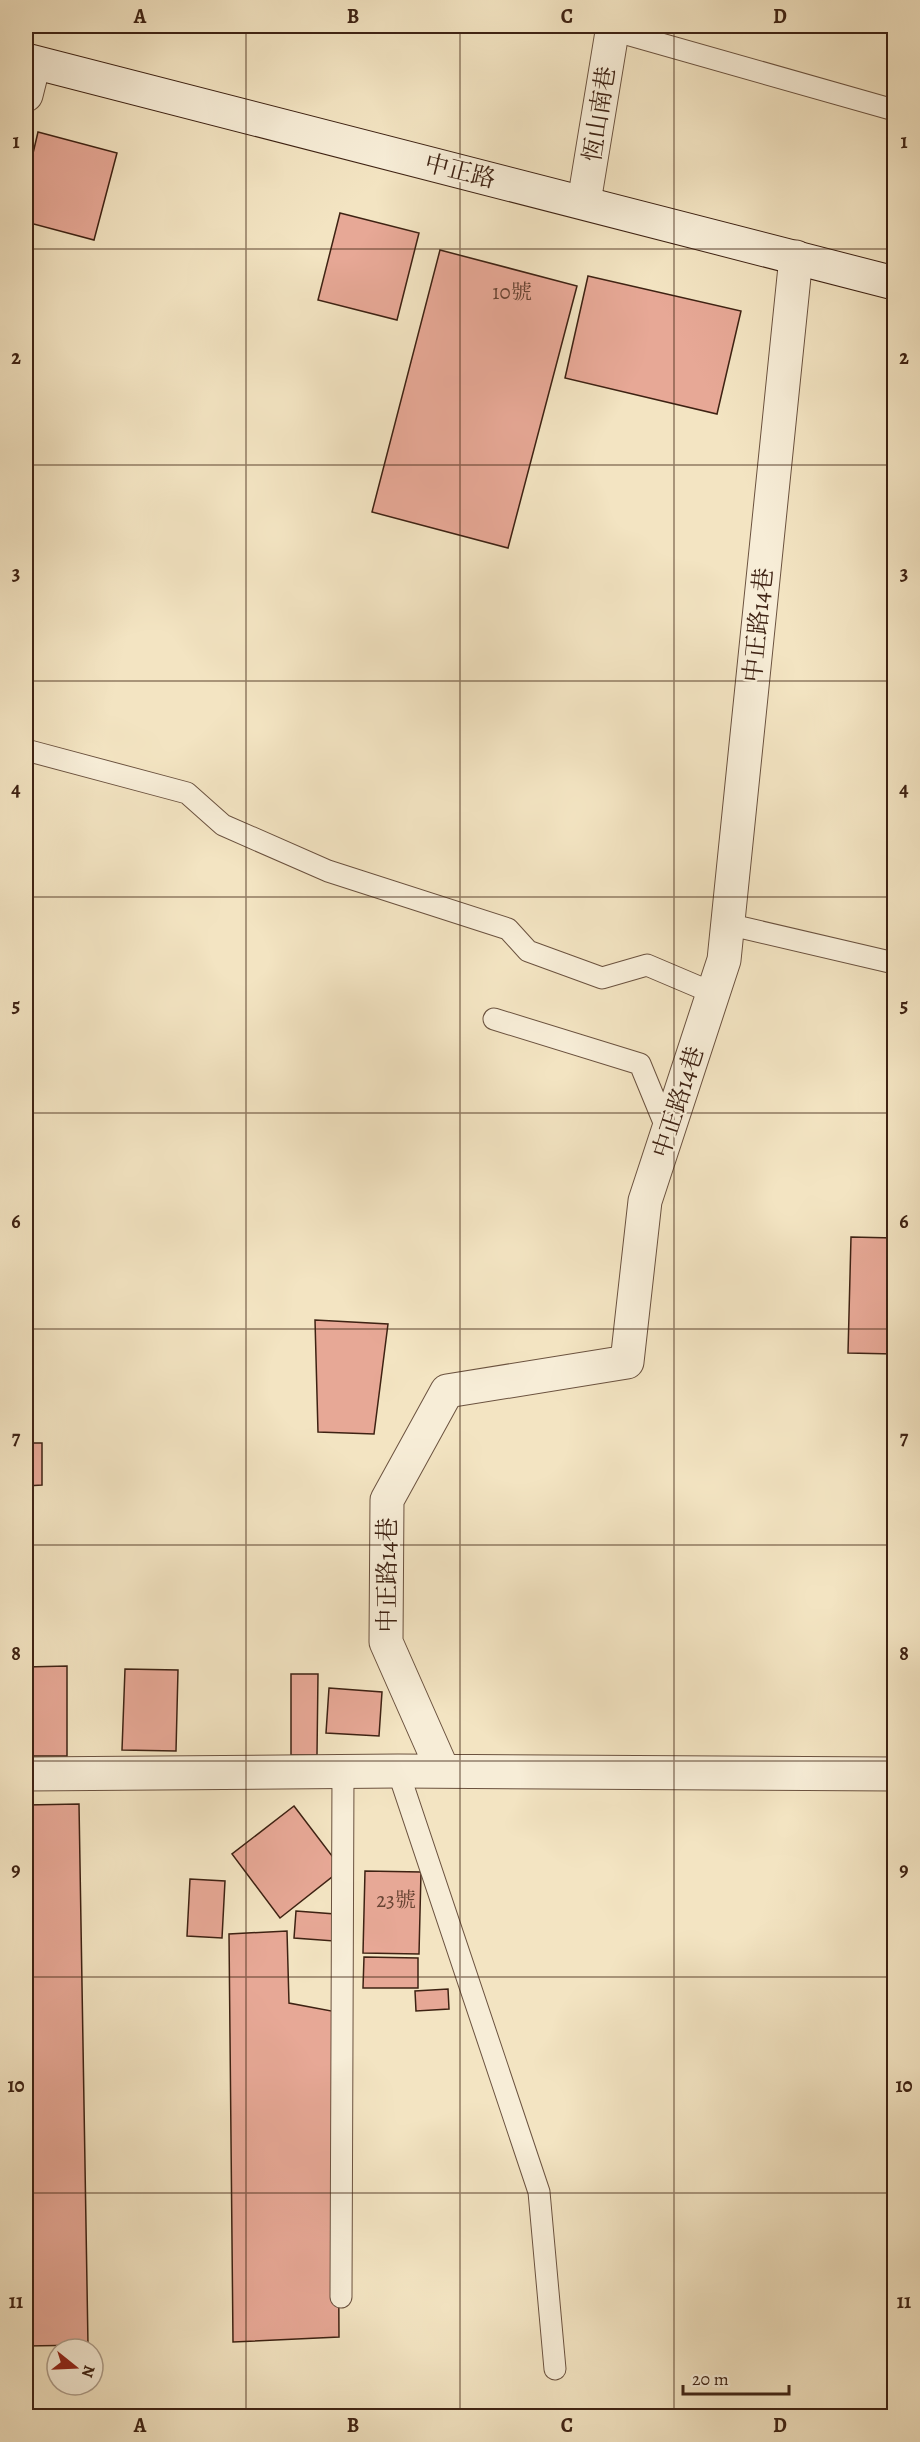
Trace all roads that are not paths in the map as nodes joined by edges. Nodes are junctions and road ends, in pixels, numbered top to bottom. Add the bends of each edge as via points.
1 (608, 27) edge
2 (30, 62) edge
3 (26, 95) edge
4 (894, 110) edge
5 (584, 202) junction
6 (796, 257) junction
7 (894, 283) edge
8 (26, 750) edge
9 (727, 924) junction
10 (894, 963) edge
11 (713, 993) junction
12 (494, 1019) dead end
13 (668, 1132) junction
14 (398, 1771) junction
15 (443, 1771) junction
16 (343, 1772) junction
17 (26, 1774) edge
18 (894, 1774) edge
19 (341, 2297) dead end
20 (555, 2369) dead end

1 - 4 lane
1 - 5 street, 恆山南巷
2 - 3 street
2 - 5 street, 中正路
5 - 6 street, 中正路
6 - 7 street, 中正路
6 - 9 street, 中正路14巷
8 - 11 lane via 187,793 223,825 328,871 508,929 528,951 602,978 647,965
9 - 10 lane
9 - 11 street, 中正路14巷 via 724,960
11 - 13 street, 中正路14巷
12 - 13 lane via 640,1064
13 - 15 street, 中正路14巷 via 645,1201 627,1362 447,1391 387,1500 386,1642
14 - 15 street
14 - 16 street
14 - 20 lane via 539,2192
15 - 18 street
16 - 17 street
16 - 19 lane

